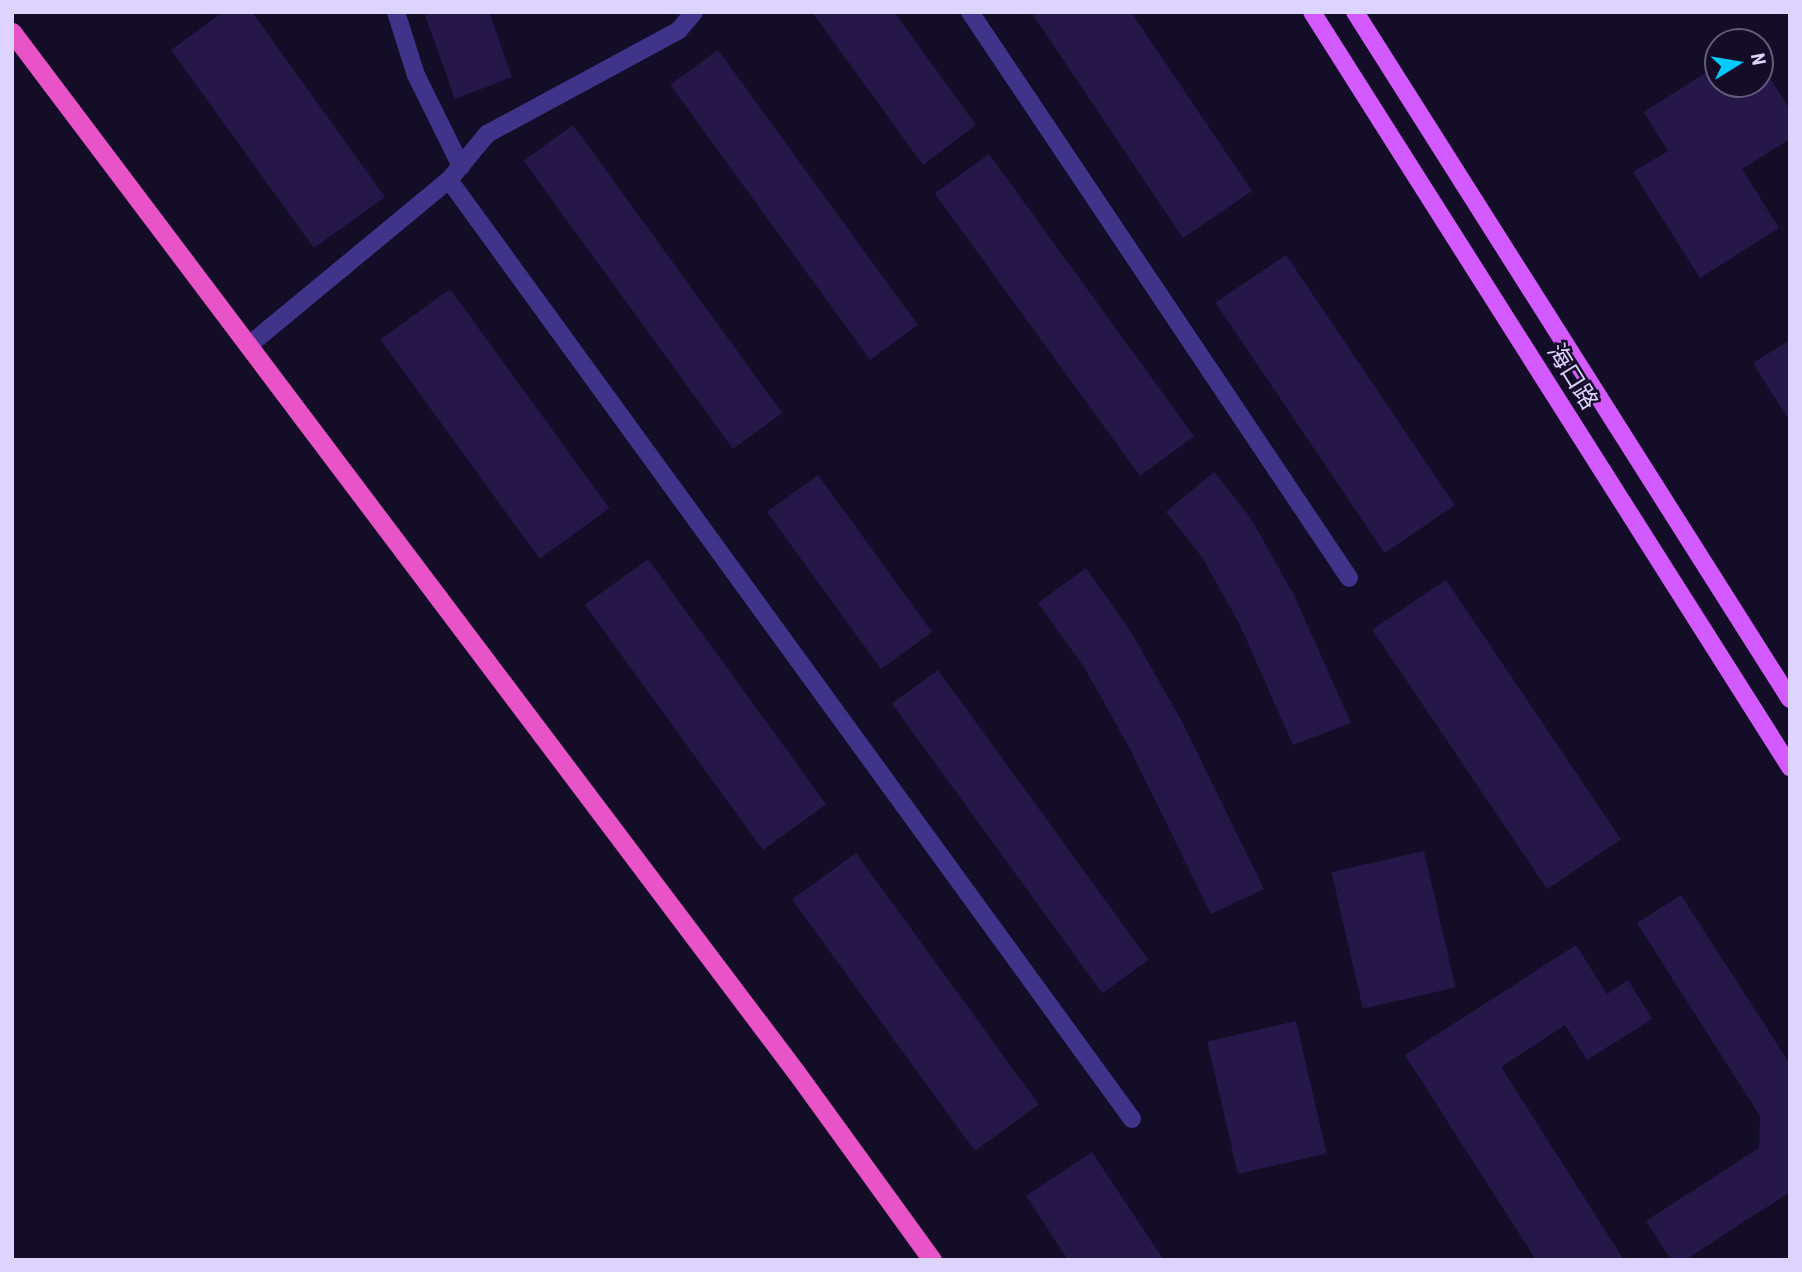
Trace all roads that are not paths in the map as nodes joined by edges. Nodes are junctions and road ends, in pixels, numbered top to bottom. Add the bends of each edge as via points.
1 (396, 12) edge
2 (694, 12) edge
3 (970, 12) edge
4 (1312, 12) edge
5 (1355, 12) edge
6 (12, 32) edge
7 (461, 166) junction
8 (449, 180) junction
9 (248, 346) junction
10 (1349, 578) dead end
11 (1790, 699) edge
12 (1790, 767) edge
13 (1132, 1119) dead end
14 (932, 1260) edge

1 - 7 street via 416,75
2 - 7 street via 679,30 487,134
3 - 10 street
4 - 12 main road, 海口路
5 - 11 main road, 海口路
6 - 9 highway
7 - 8 street
8 - 9 street
8 - 13 street
9 - 14 highway via 796,1072

